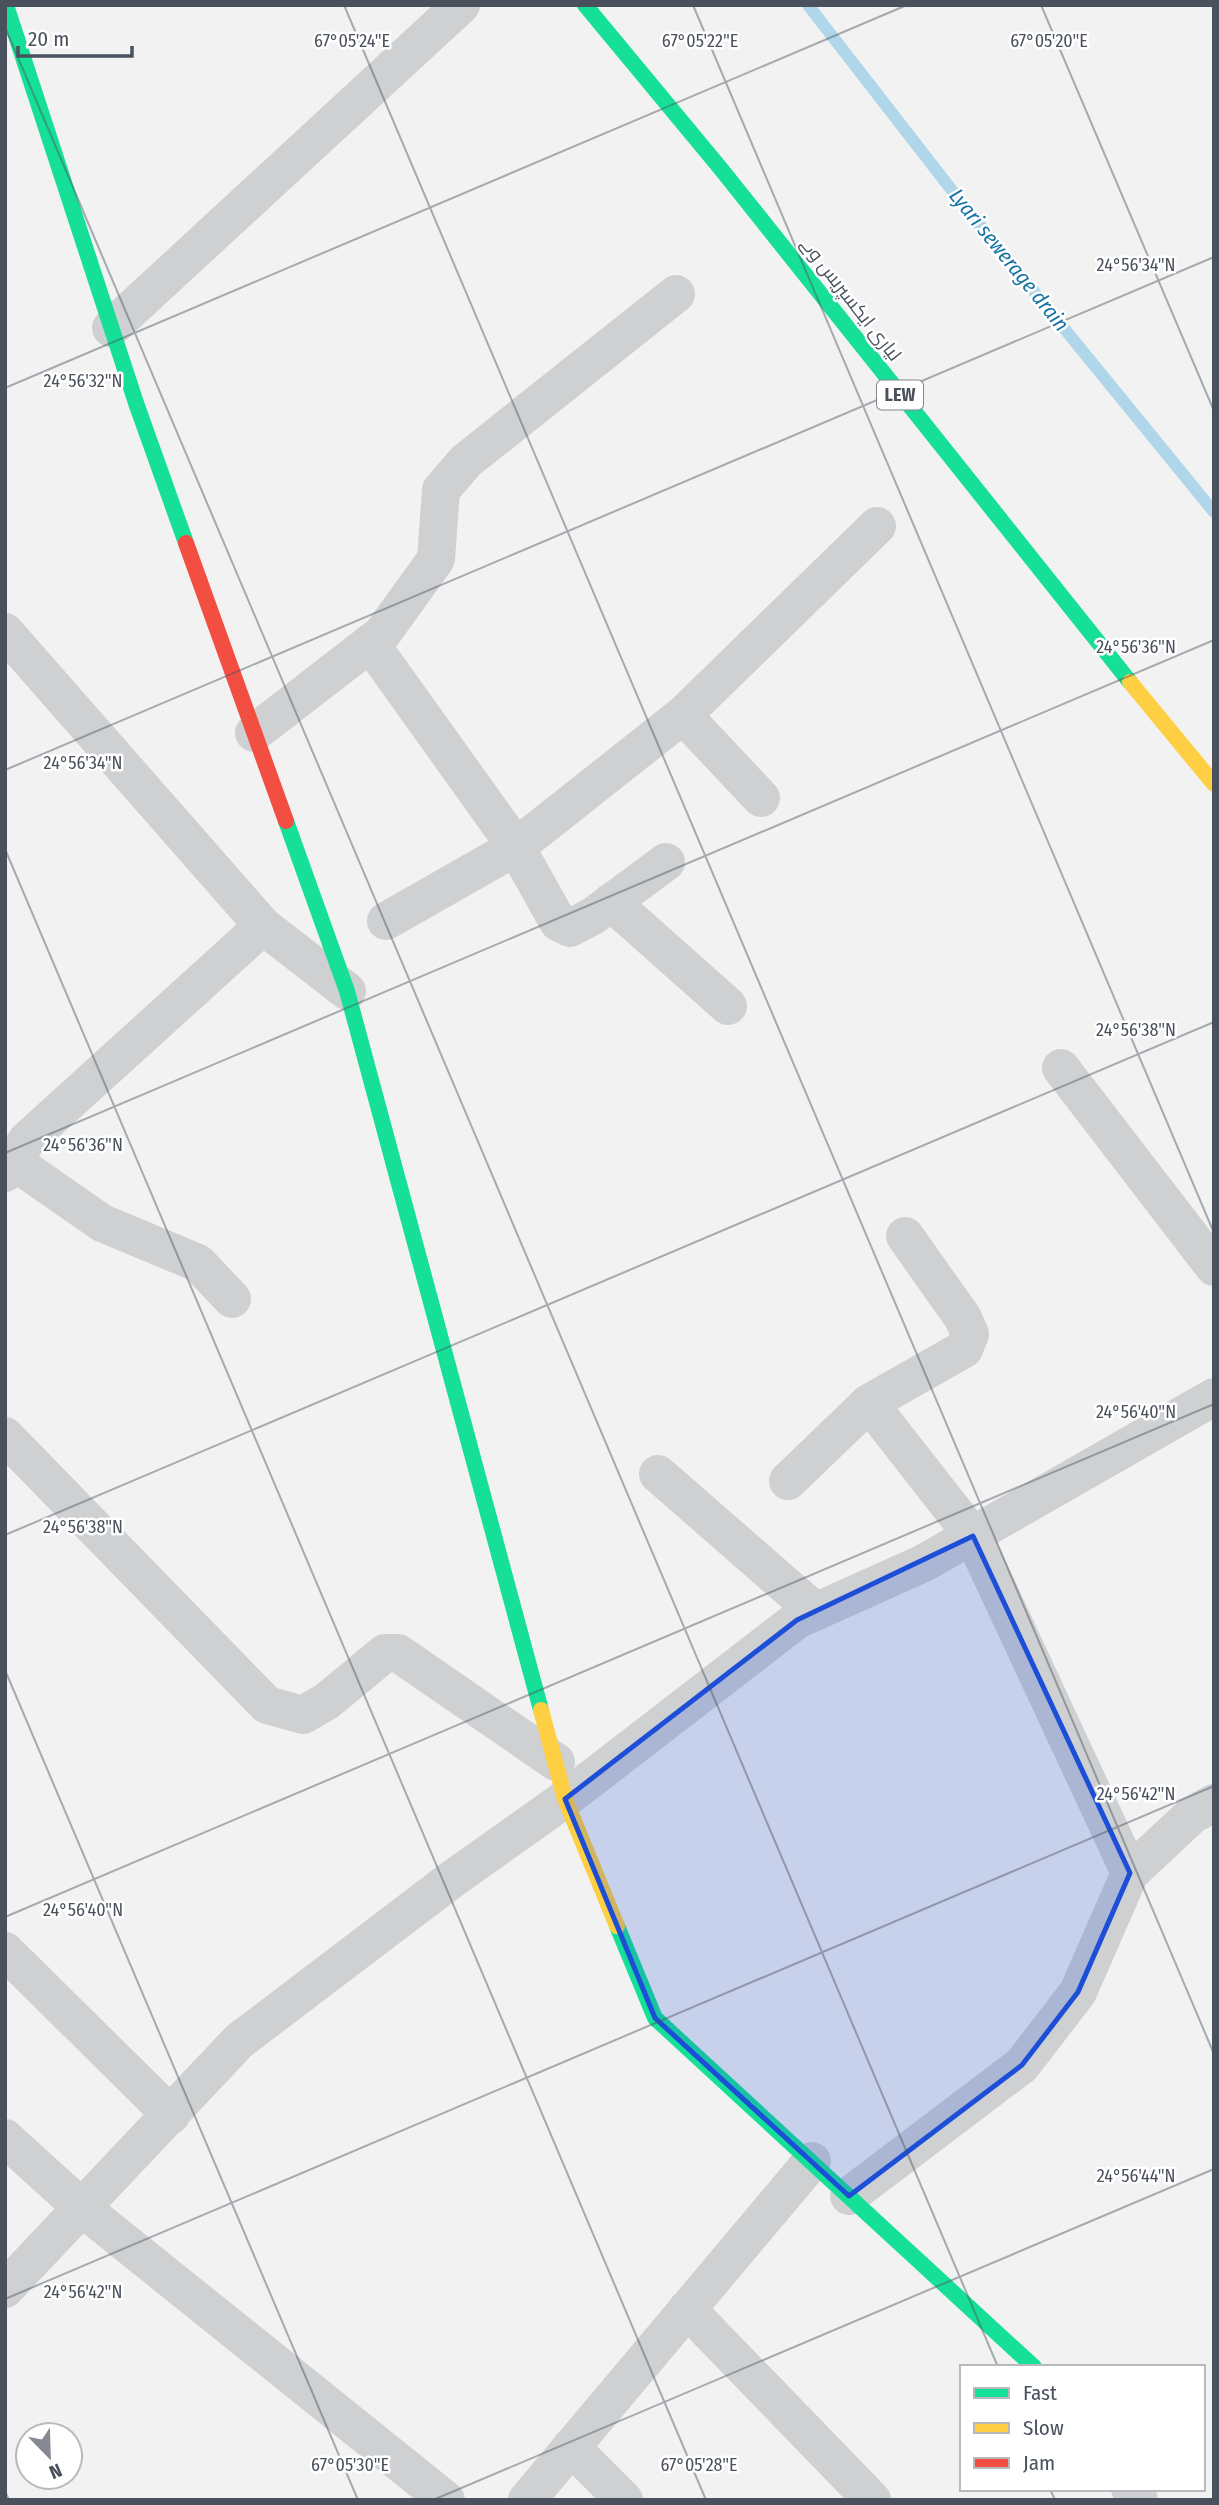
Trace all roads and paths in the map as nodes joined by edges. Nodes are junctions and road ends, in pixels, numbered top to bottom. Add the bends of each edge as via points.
1 (6, 5) edge
2 (461, 5) edge
3 (585, 5) edge
4 (676, 295) dead end
5 (111, 328) junction
6 (877, 526) dead end
7 (5, 632) edge
8 (370, 643) junction
9 (683, 715) junction
10 (254, 733) junction
11 (1214, 784) edge
12 (761, 798) dead end
13 (516, 847) junction
14 (666, 862) dead end
15 (611, 902) junction
16 (386, 921) dead end
17 (263, 926) junction
18 (347, 991) junction
19 (728, 1006) dead end
20 (1061, 1068) dead end
21 (13, 1148) edge
22 (905, 1236) dead end
23 (1214, 1267) edge
24 (232, 1299) dead end
25 (1214, 1397) edge
26 (869, 1403) junction
27 (5, 1436) edge
28 (658, 1475) dead end
29 (788, 1480) dead end
30 (973, 1536) junction
31 (815, 1611) junction
32 (556, 1762) junction
33 (565, 1799) junction
34 (1214, 1803) edge
35 (1130, 1873) junction
36 (5, 1951) edge
37 (171, 2115) junction
38 (5, 2137) edge
39 (812, 2161) junction
40 (849, 2196) junction
41 (82, 2208) junction
42 (5, 2289) edge
43 (687, 2309) junction
44 (1032, 2365) edge
45 (571, 2447) junction
46 (446, 2500) edge
47 (527, 2500) edge
48 (624, 2500) edge
49 (873, 2500) edge

1 - 5 main road
2 - 5 street
3 - 11 main road, لیاری ایکسپریس وے / LEW
4 - 8 street via 466,461 441,490 436,559 382,634
5 - 10 main road
6 - 9 street
7 - 17 street
8 - 10 street
8 - 13 street
9 - 12 street
9 - 13 street
10 - 18 main road
13 - 15 street via 558,922 570,928
13 - 16 street
14 - 15 street
15 - 19 street
17 - 18 street
17 - 21 street
18 - 32 main road
20 - 23 street
21 - 24 street via 102,1223 198,1263
22 - 26 street via 970,1335 964,1349
25 - 30 street
26 - 29 street
26 - 30 street
27 - 32 street via 267,1705 303,1715 384,1653 398,1653
28 - 31 street
30 - 31 street
30 - 35 street
31 - 33 street via 797,1620
32 - 33 main road
33 - 37 street via 239,2041
33 - 39 main road via 655,2018
34 - 35 street via 1192,1815
35 - 40 street via 1078,1992 1022,2065
36 - 37 street
37 - 41 street
38 - 41 street
39 - 40 main road
39 - 43 street
40 - 44 main road
41 - 42 street
41 - 46 street
43 - 45 street
43 - 49 street
45 - 47 street
45 - 48 street

